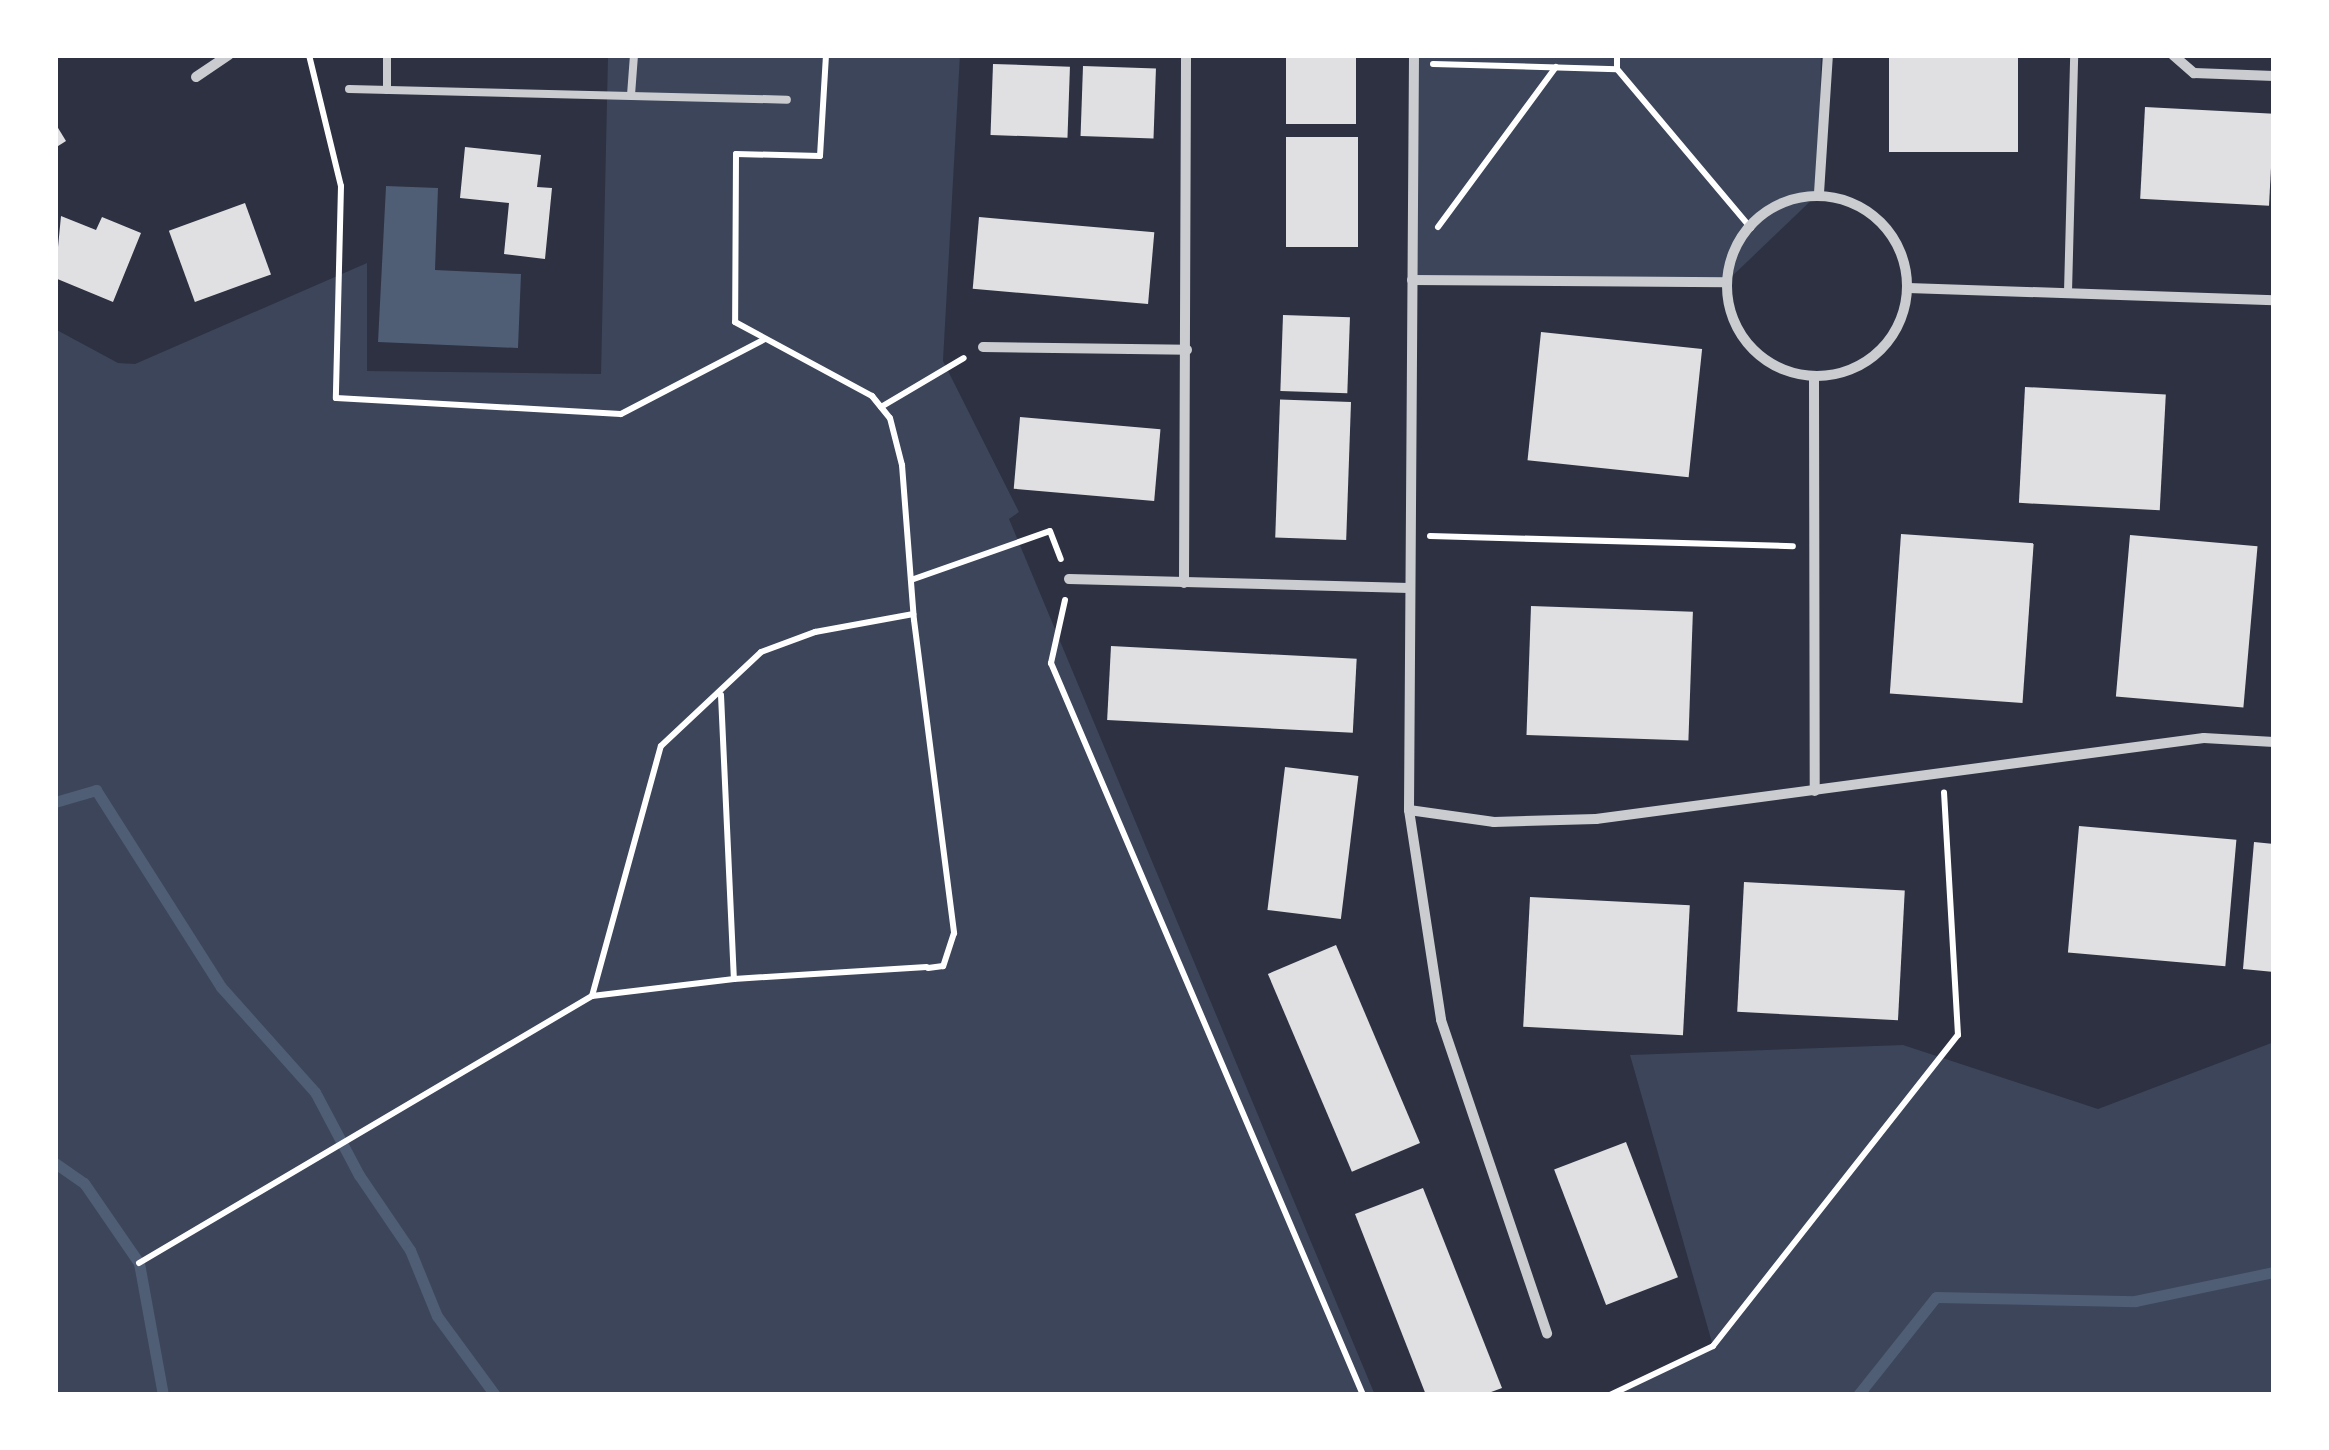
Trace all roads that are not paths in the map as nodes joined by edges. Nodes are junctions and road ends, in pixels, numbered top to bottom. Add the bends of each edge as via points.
1 (229, 55) edge
2 (387, 55) edge
3 (634, 55) edge
4 (1186, 55) edge
5 (1828, 55) edge
6 (2074, 55) edge
7 (2173, 55) edge
8 (1414, 59) edge
9 (2274, 76) edge
10 (196, 78) dead end
11 (349, 88) dead end
12 (387, 90) junction
13 (632, 96) junction
14 (787, 100) dead end
15 (1818, 193) junction
16 (1412, 280) junction
17 (1726, 282) junction
18 (1908, 288) junction
19 (2068, 292) junction
20 (2274, 300) edge
21 (983, 347) road end
22 (1188, 350) junction
23 (1814, 378) junction
24 (1069, 579) road end
25 (1184, 583) junction
26 (1409, 588) junction
27 (2274, 742) edge
28 (1815, 791) junction
29 (1409, 810) junction
30 (1547, 1334) dead end

1 - 10 street
2 - 12 lane
3 - 13 lane
4 - 22 street
5 - 15 street
6 - 19 lane
7 - 9 street via 2194,73
8 - 16 street
11 - 12 lane
12 - 13 lane
13 - 14 lane
15 - 17 street via 1769,208 1738,242
15 - 18 street via 1862,206 1888,231 1905,262
16 - 17 street
16 - 26 street
17 - 23 street via 1739,336 1773,366
18 - 19 street
18 - 23 street via 1895,333 1880,350 1843,374
19 - 20 street
21 - 22 street
22 - 25 street
23 - 28 street
24 - 25 street
25 - 26 street
26 - 29 street
27 - 28 street via 2204,738
28 - 29 street via 1596,818 1494,822
29 - 30 street via 1440,1020

